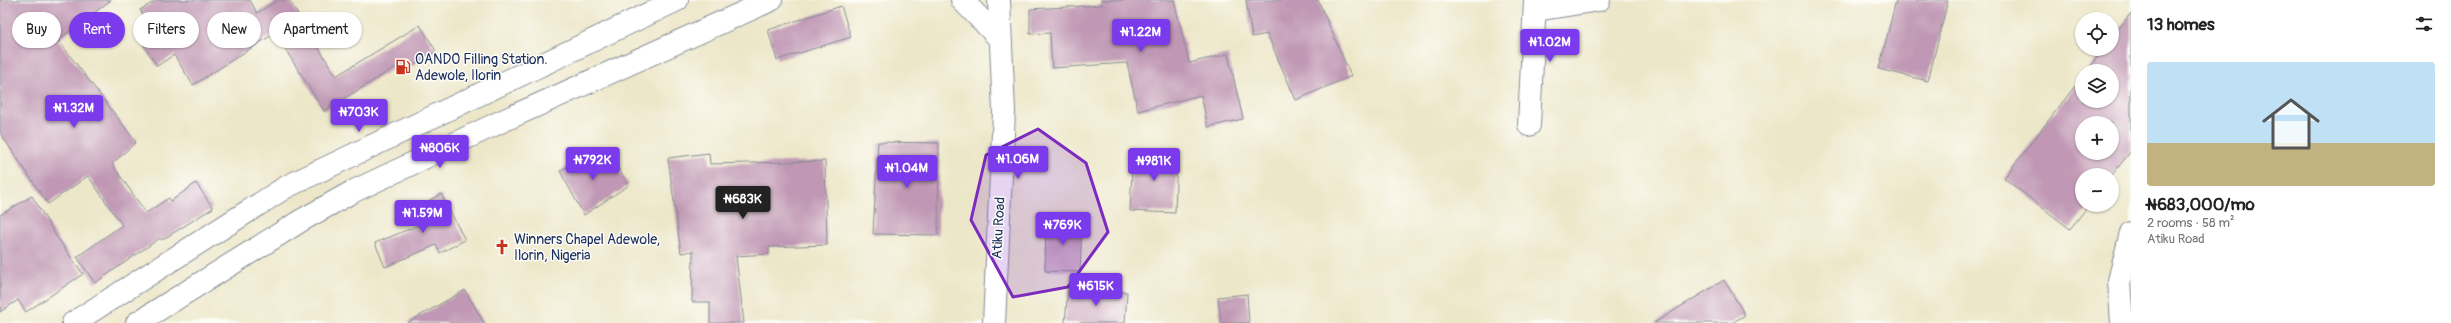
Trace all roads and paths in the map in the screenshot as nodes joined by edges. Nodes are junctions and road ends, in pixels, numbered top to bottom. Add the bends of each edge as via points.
1 (677, 0) edge
2 (771, 0) edge
3 (962, 0) edge
4 (999, 0) edge
5 (1599, 0) edge
6 (1536, 5) edge
7 (999, 38) junction
8 (1530, 125) dead end
9 (2131, 233) edge
10 (73, 323) edge
11 (138, 323) edge
12 (994, 323) edge
13 (2122, 323) edge

1 - 10 street via 286,187
2 - 11 street via 352,192 302,220
3 - 7 street
4 - 7 street, Atiku Road
5 - 6 street
6 - 8 street
7 - 12 street, Atiku Road via 1004,112
9 - 13 street via 2119,281

